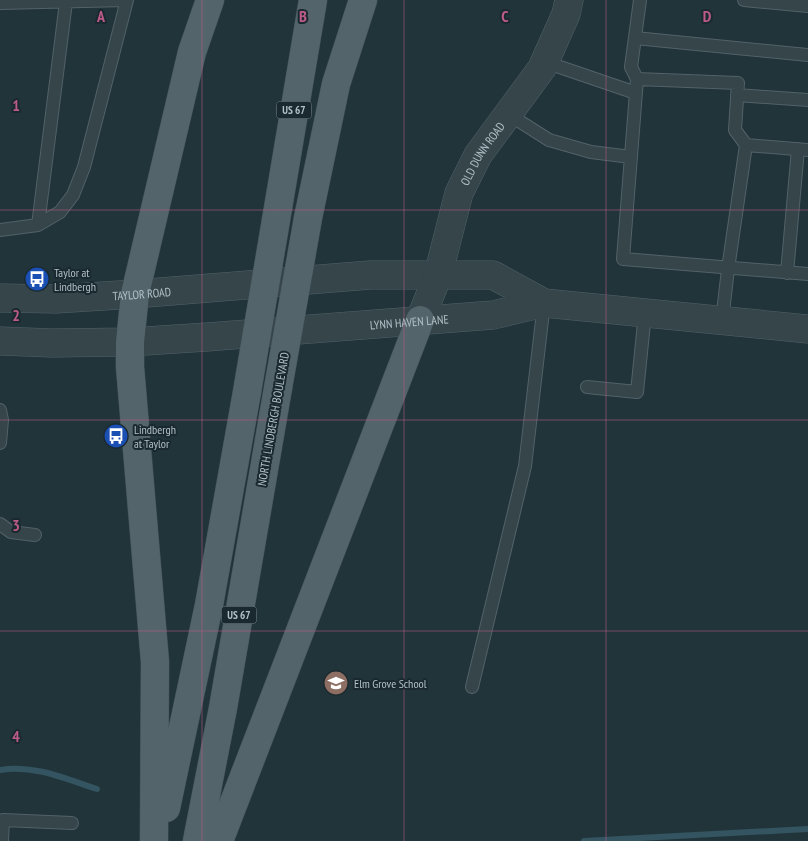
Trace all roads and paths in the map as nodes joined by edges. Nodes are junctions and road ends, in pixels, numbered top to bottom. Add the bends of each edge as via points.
1 (127, 0) edge
2 (210, 0) edge
3 (314, 0) edge
4 (363, 0) edge
5 (569, 0) edge
6 (640, 0) edge
7 (744, 0) edge
8 (66, 2) junction
9 (0, 4) edge
10 (808, 6) edge
11 (635, 38) junction
12 (808, 55) edge
13 (545, 62) junction
14 (637, 79) junction
15 (636, 93) junction
16 (737, 95) junction
17 (808, 100) edge
18 (508, 114) junction
19 (746, 145) junction
20 (803, 150) edge
21 (631, 157) junction
22 (38, 226) junction
23 (0, 230) edge
24 (728, 269) junction
25 (787, 273) junction
26 (808, 274) edge
27 (438, 275) junction
28 (284, 282) joint
29 (135, 294) junction
30 (0, 298) edge
31 (544, 302) junction
32 (645, 313) junction
33 (420, 320) junction
34 (722, 321) junction
35 (808, 329) edge
36 (0, 341) edge
37 (130, 342) junction
38 (587, 388) dead end
39 (0, 410) edge
40 (0, 443) edge
41 (0, 524) edge
42 (35, 536) dead end
43 (472, 687) dead end
44 (1, 820) edge
45 (72, 824) dead end
46 (2, 841) edge
47 (154, 841) edge
48 (160, 841) edge
49 (197, 841) edge
50 (219, 841) edge

1 - 8 lane
1 - 22 lane via 74,195 60,212
2 - 29 main road via 192,52
3 - 48 main road, US 67, bridge via 208,614
4 - 49 main road, NORTH LINDBERGH BOULEVARD / US 67, bridge via 336,84 308,218
5 - 13 street, OLD DUNN ROAD
6 - 11 lane
7 - 10 lane
8 - 9 lane
8 - 22 lane
11 - 12 lane
11 - 14 lane via 631,67
13 - 15 lane
13 - 18 street, OLD DUNN ROAD
14 - 15 lane
14 - 16 lane via 738,83
15 - 21 lane
16 - 17 lane
16 - 19 lane via 735,130
18 - 21 lane via 549,140 570,148
18 - 27 street, OLD DUNN ROAD via 478,155 459,193
19 - 20 lane
19 - 24 lane
20 - 25 lane
21 - 24 lane via 623,259
22 - 23 lane
24 - 25 lane
24 - 34 lane
25 - 26 lane
27 - 28 street, LYNN HAVEN LANE via 370,275
27 - 31 street, LYNN HAVEN LANE via 493,275
27 - 33 street, OLD DUNN ROAD
28 - 29 street, TAYLOR ROAD
29 - 30 street, TAYLOR ROAD via 56,299
29 - 37 main road
31 - 32 street, LYNN HAVEN LANE
31 - 33 street, LYNN HAVEN LANE via 493,315
31 - 43 lane via 525,466
32 - 34 street, LYNN HAVEN LANE
32 - 38 lane via 637,392
33 - 37 street, LYNN HAVEN LANE
33 - 50 main road
34 - 35 street, LYNN HAVEN LANE
36 - 37 street
37 - 47 main road via 155,662
39 - 40 lane
41 - 42 lane via 11,532
44 - 45 lane
44 - 46 lane

